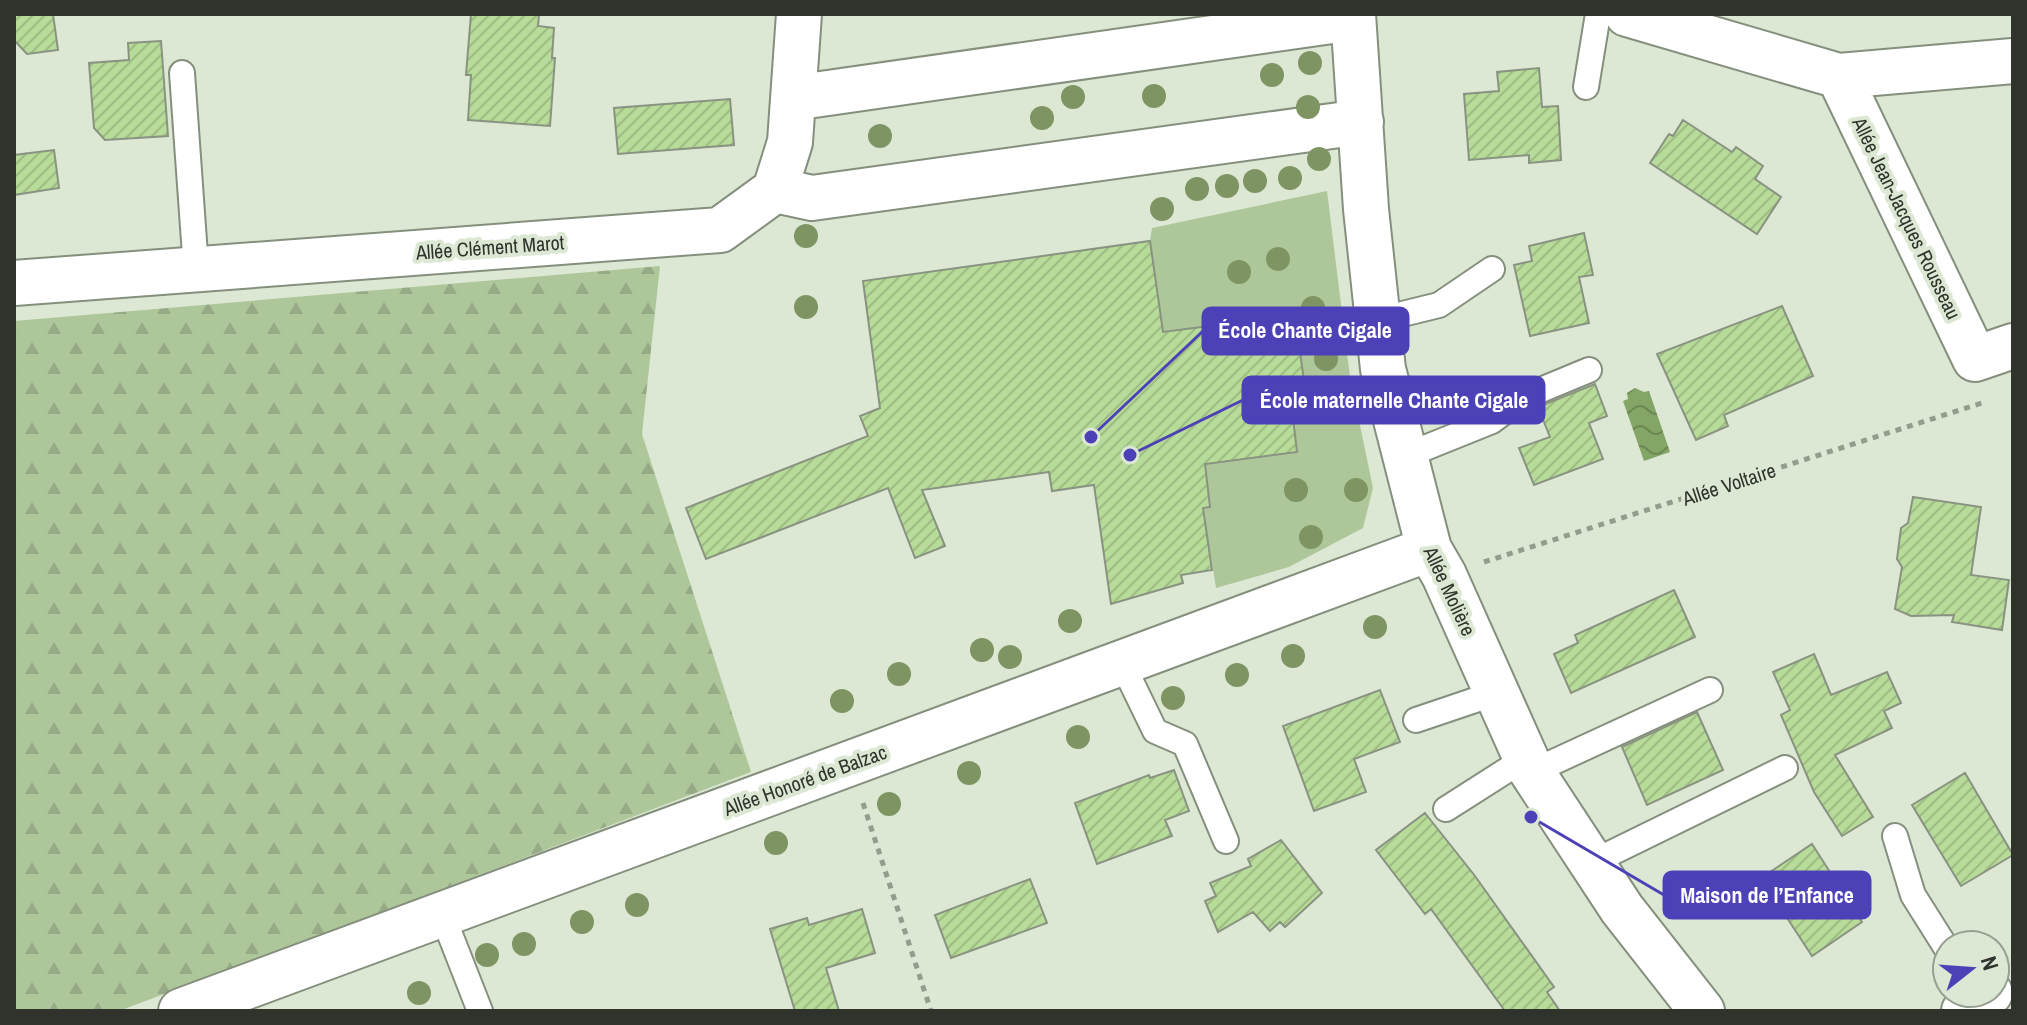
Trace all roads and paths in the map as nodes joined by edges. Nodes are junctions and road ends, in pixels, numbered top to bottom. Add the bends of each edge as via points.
1 (799, 14) edge
2 (1598, 14) edge
3 (1627, 14) edge
4 (1353, 16) edge
5 (2013, 61) edge
6 (182, 73) dead end
7 (1839, 76) junction
8 (1586, 87) dead end
9 (793, 98) junction
10 (1361, 122) junction
11 (775, 190) junction
12 (196, 269) junction
13 (1492, 269) dead end
14 (14, 283) edge
15 (1378, 320) junction
16 (1994, 352) edge
17 (1589, 370) dead end
18 (1997, 399) dead end
19 (1405, 456) junction
20 (1436, 562) junction
21 (1122, 663) junction
22 (1710, 690) dead end
23 (1496, 693) junction
24 (1416, 720) dead end
25 (850, 763) junction
26 (1529, 765) junction
27 (1785, 768) dead end
28 (1446, 809) dead end
29 (1895, 836) dead end
30 (1226, 841) dead end
31 (1593, 862) junction
32 (442, 914) junction
33 (1934, 929) edge
34 (181, 1011) edge
35 (480, 1011) edge
36 (931, 1011) edge
37 (1702, 1011) edge

1 - 9 street
2 - 8 lane
3 - 7 street
4 - 9 street
4 - 10 street, Allée Molière
5 - 7 street
6 - 12 lane
7 - 16 street, Allée Jean-Jacques Rousseau
9 - 11 street via 790,142
10 - 11 street via 812,198
10 - 15 street, Allée Molière
11 - 12 street, Allée Clément Marot via 720,230
12 - 14 street, Allée Clément Marot
13 - 15 lane via 1439,305
15 - 19 street, Allée Molière via 1383,369
17 - 19 lane via 1524,397 1492,421
18 - 20 path, Allée Voltaire
19 - 20 street, Allée Molière
20 - 21 street, Allée Honoré de Balzac
20 - 23 street, Allée Molière
21 - 25 street, Allée Honoré de Balzac
21 - 30 lane via 1155,731 1185,744
22 - 26 lane
23 - 24 lane
23 - 26 street, Allée Molière
25 - 32 street, Allée Honoré de Balzac
25 - 36 path
26 - 28 lane
26 - 31 street, Allée Molière
27 - 31 lane
29 - 33 lane via 1913,895
31 - 37 street, Allée Molière via 1622,909
32 - 34 street, Allée Honoré de Balzac
32 - 35 lane

